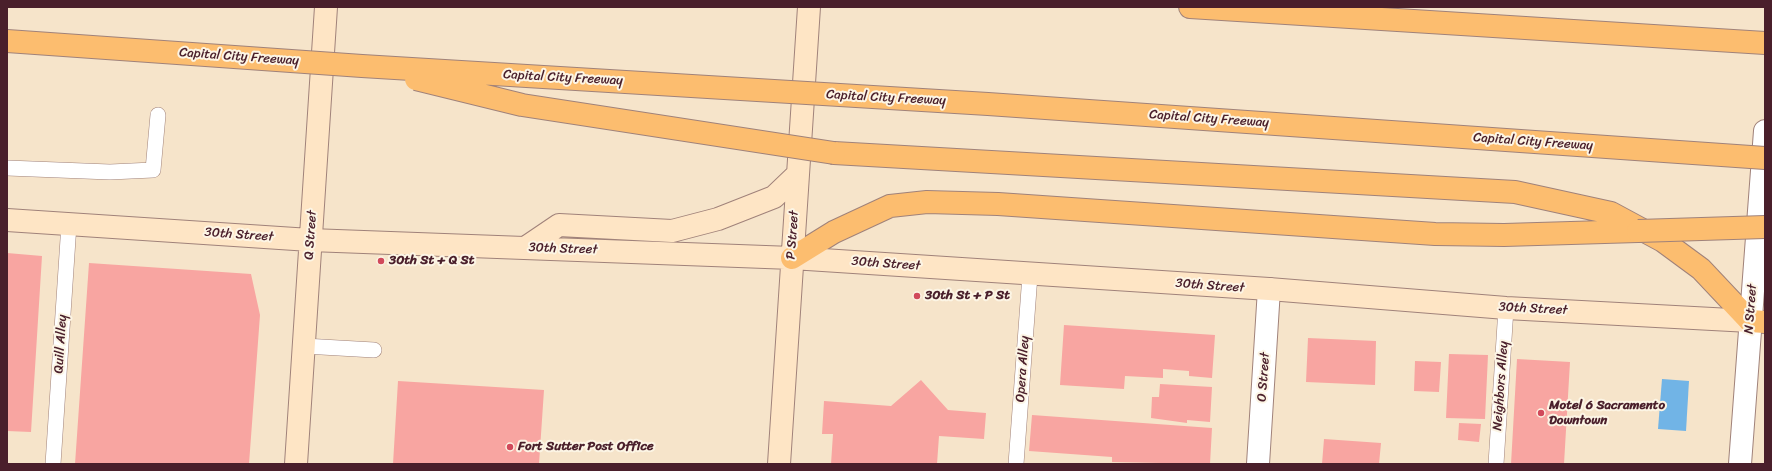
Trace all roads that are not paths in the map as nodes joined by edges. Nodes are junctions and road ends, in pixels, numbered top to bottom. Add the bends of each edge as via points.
1 (326, 7) edge
2 (809, 7) edge
3 (1190, 7) edge
4 (7, 41) edge
5 (1765, 43) edge
6 (362, 66) junction
7 (158, 115) dead end
8 (1765, 131) edge
9 (1765, 158) edge
10 (7, 168) edge
11 (797, 175) junction
12 (7, 220) edge
13 (69, 224) junction
14 (1765, 227) edge
15 (310, 240) junction
16 (525, 248) junction
17 (792, 258) junction
18 (1030, 275) junction
19 (1269, 289) junction
20 (1506, 308) junction
21 (1758, 322) edge
22 (304, 346) junction
23 (374, 350) dead end
24 (53, 464) edge
25 (296, 464) edge
26 (779, 464) edge
27 (1016, 464) edge
28 (1258, 464) edge
29 (1496, 464) edge
30 (1740, 464) edge

1 - 15 main road, Q Street
2 - 11 main road, P Street
3 - 5 highway
4 - 6 highway, Capital City Freeway, bridge
6 - 9 highway, Capital City Freeway, bridge via 996,104
6 - 21 highway, bridge via 522,105 834,153 1515,192 1611,213 1663,240 1701,269
7 - 10 lane via 153,170 110,172
8 - 21 street, N Street
11 - 16 main road via 774,197 718,219 672,230 559,225
11 - 17 main road, P Street
12 - 13 main road, 30th Street
13 - 15 main road, 30th Street
13 - 24 lane, Quill Alley
14 - 17 highway, bridge via 1504,235 1392,231 998,204 927,202 890,206 834,232
15 - 16 main road, 30th Street
15 - 22 main road, Q Street
16 - 17 main road, 30th Street
17 - 18 main road, 30th Street
17 - 26 main road, P Street
18 - 19 main road, 30th Street
18 - 27 lane, Opera Alley
19 - 20 main road, 30th Street
19 - 28 street, O Street
20 - 21 main road, 30th Street
20 - 29 lane, Neighbors Alley
21 - 30 street, N Street
22 - 23 lane
22 - 25 main road, Q Street

